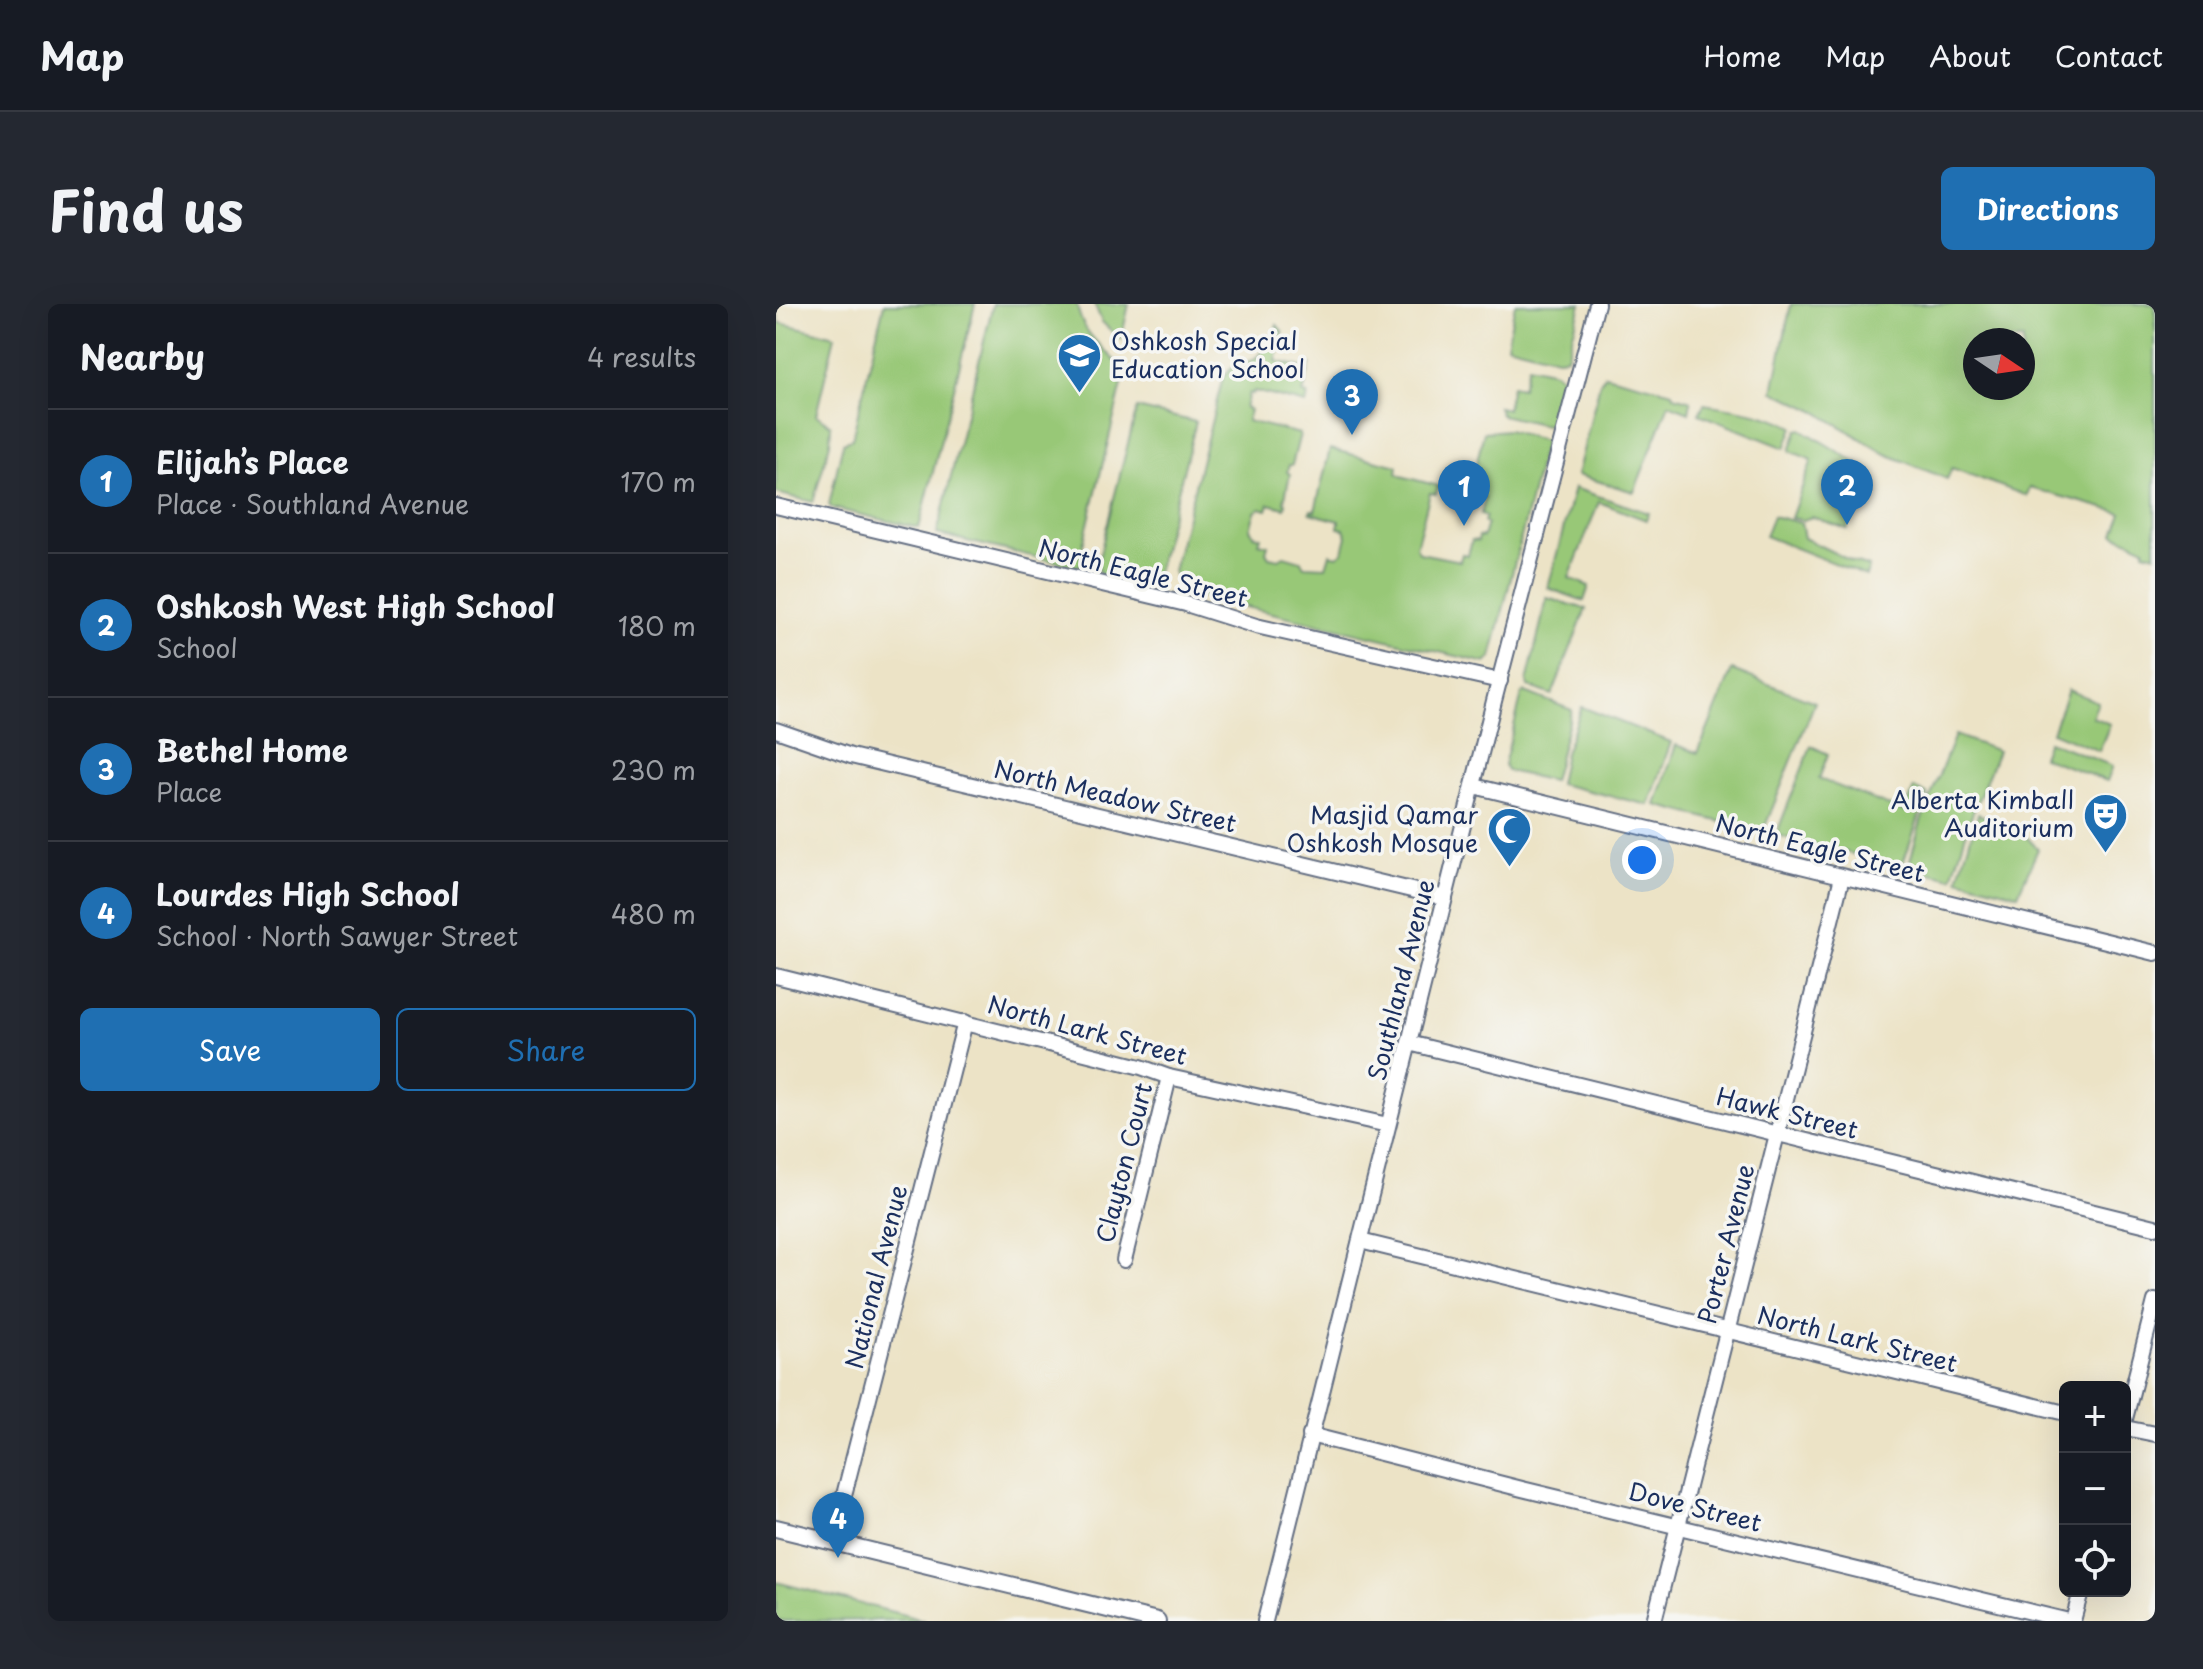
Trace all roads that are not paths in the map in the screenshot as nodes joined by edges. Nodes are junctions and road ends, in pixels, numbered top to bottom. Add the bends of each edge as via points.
1 (1597, 304) edge
2 (776, 506) edge
3 (1500, 681) junction
4 (776, 730) edge
5 (1474, 786) junction
6 (1842, 877) junction
7 (1445, 898) junction
8 (2155, 953) edge
9 (776, 976) edge
10 (965, 1022) junction
11 (1409, 1043) junction
12 (1169, 1077) junction
13 (1388, 1125) junction
14 (1778, 1133) junction
15 (2155, 1227) edge
16 (1360, 1241) junction
17 (1124, 1260) dead end
18 (2155, 1301) edge
19 (1727, 1331) junction
20 (2131, 1395) edge
21 (2059, 1412) edge
22 (2131, 1429) edge
23 (2155, 1434) edge
24 (1310, 1435) junction
25 (1678, 1526) junction
26 (776, 1528) edge
27 (832, 1542) junction
28 (2079, 1597) edge
29 (1157, 1621) edge
30 (1265, 1621) edge
31 (1654, 1621) edge
32 (2071, 1621) edge

1 - 3 street, Southland Avenue
2 - 3 street, North Eagle Street
3 - 5 street, Southland Avenue
4 - 7 street, North Meadow Street via 851,756
5 - 6 street, North Eagle Street
5 - 7 street, Southland Avenue
6 - 8 street, North Eagle Street
6 - 14 street, Porter Avenue
7 - 11 street, Southland Avenue
9 - 10 street, North Lark Street
10 - 12 street, North Lark Street
10 - 27 street, National Avenue
11 - 13 street, Southland Avenue
11 - 14 street, Hawk Street
12 - 13 street, North Lark Street
12 - 17 street, Clayton Court
13 - 16 street, Southland Avenue
14 - 15 street, Hawk Street
14 - 19 street, Porter Avenue
16 - 19 street, North Lark Street
16 - 24 street, Southland Avenue
18 - 20 street
19 - 21 street, North Lark Street
19 - 25 street, Porter Avenue
22 - 23 street
24 - 25 street, Dove Street
24 - 30 street, Southland Avenue
25 - 31 street, Porter Avenue
25 - 32 street, Dove Street
26 - 27 street
27 - 29 street
28 - 32 street

